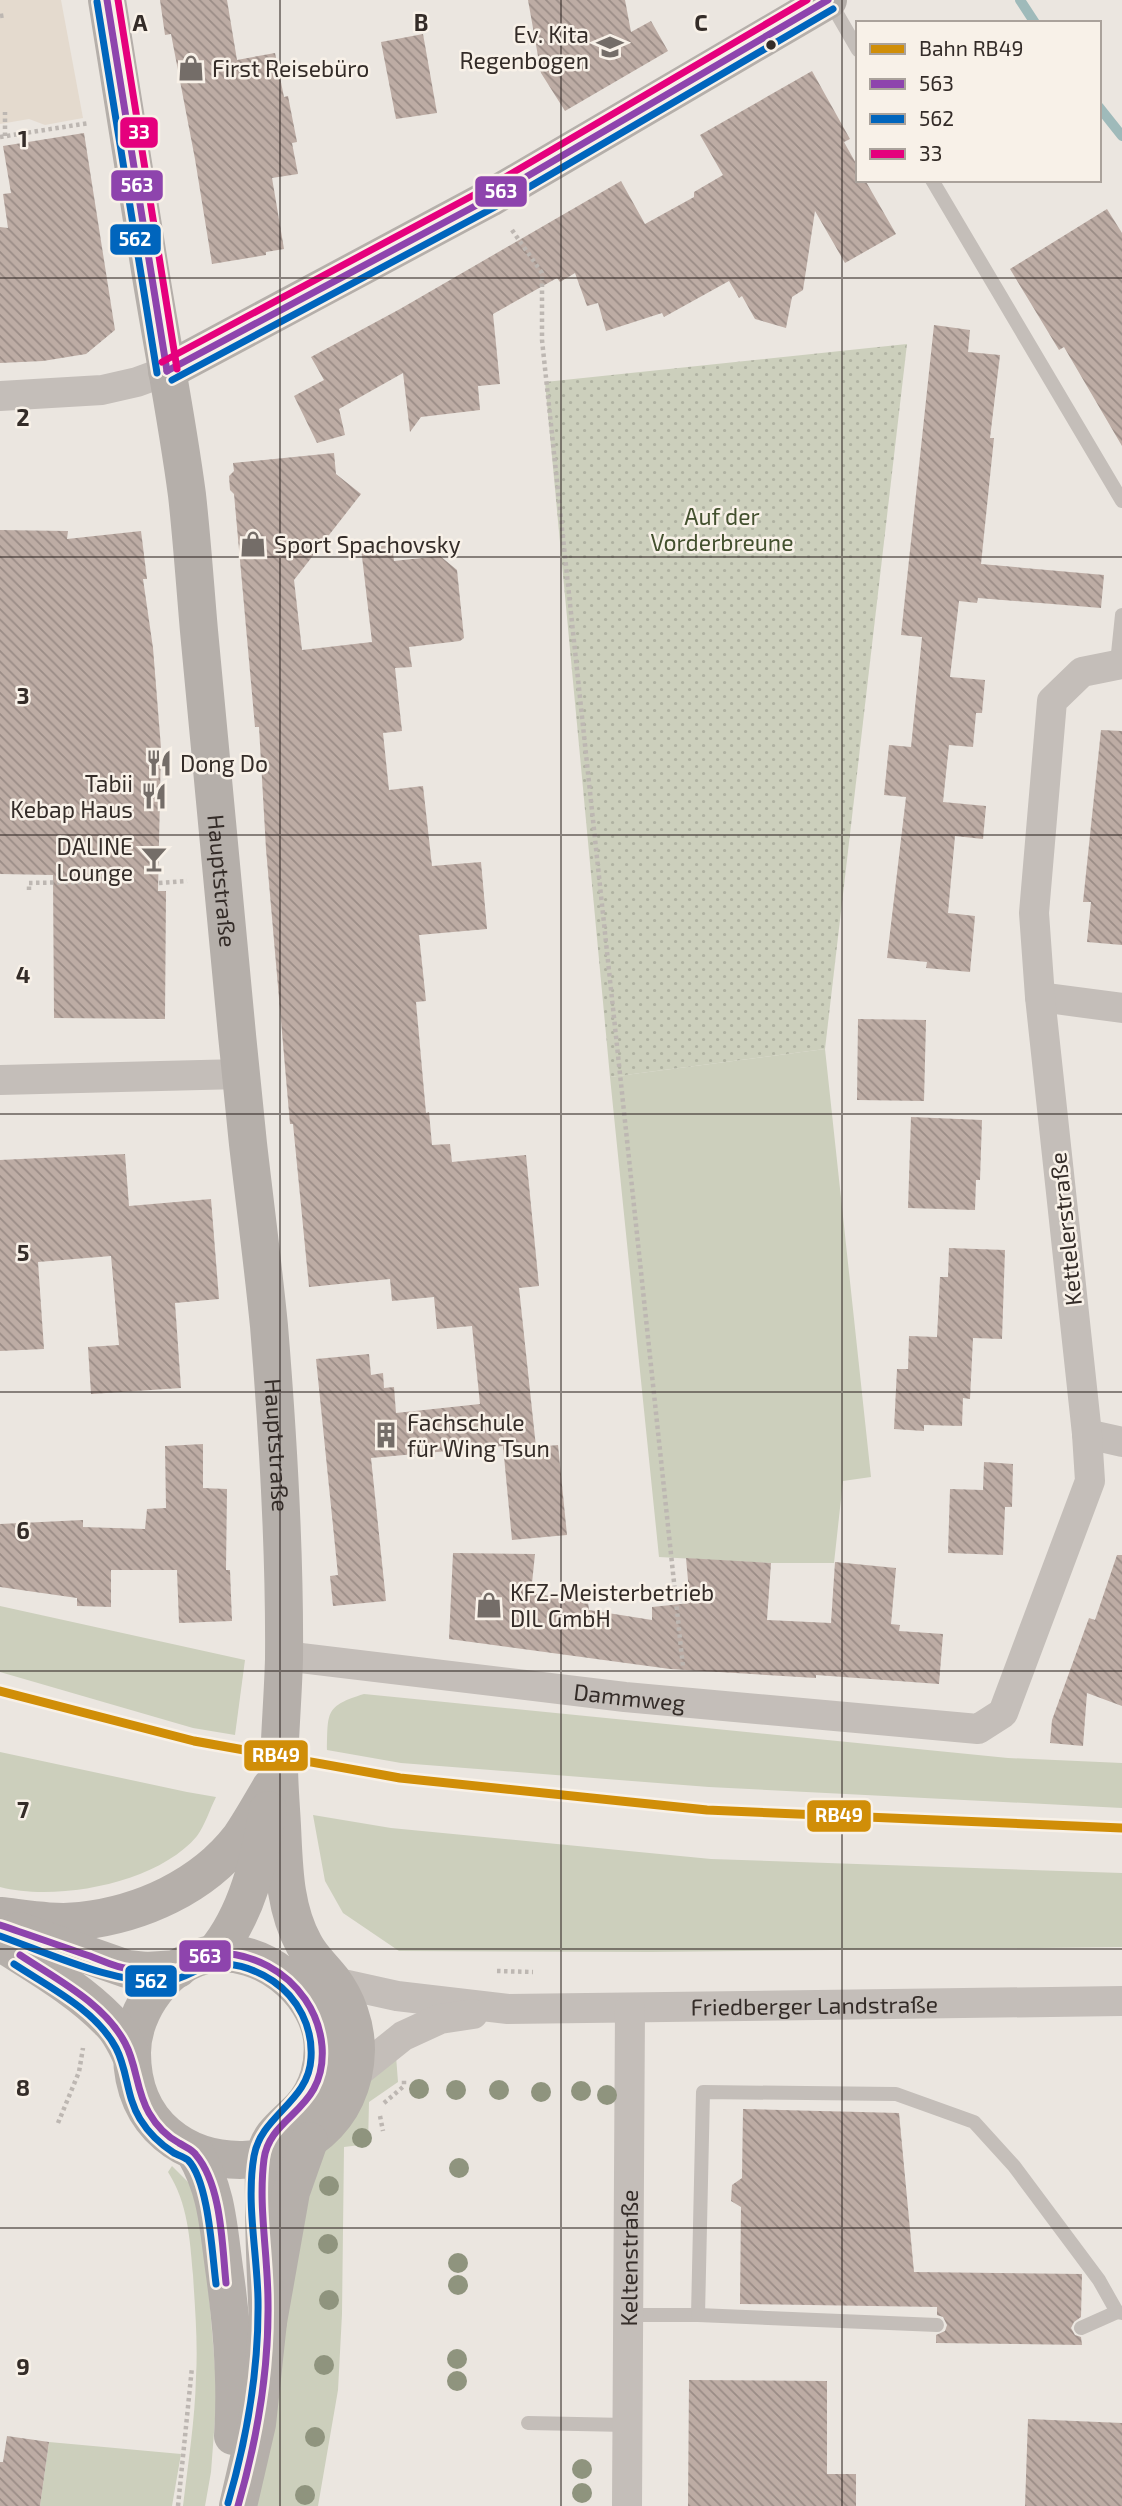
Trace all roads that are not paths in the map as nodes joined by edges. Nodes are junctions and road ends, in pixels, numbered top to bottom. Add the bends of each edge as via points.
1 (107, 0) edge
2 (829, 0) edge
3 (856, 47) edge
4 (933, 182) edge
5 (167, 371) junction
6 (0, 397) edge
7 (1122, 501) edge
8 (1122, 615) edge
9 (1120, 664) edge
10 (1040, 997) junction
11 (1122, 1008) edge
12 (241, 1074) junction
13 (0, 1080) edge
14 (1087, 1434) junction
15 (1122, 1442) edge
16 (284, 1656) junction
17 (978, 1729) joint
18 (275, 1777) junction
19 (0, 1916) edge
20 (0, 1925) edge
21 (0, 1942) edge
22 (214, 1954) junction
23 (178, 1969) junction
24 (276, 1969) junction
25 (334, 1982) junction
26 (1122, 2001) edge
27 (508, 2009) junction
28 (630, 2009) junction
29 (132, 2058) junction
30 (352, 2076) junction
31 (309, 2141) junction
32 (195, 2153) junction
33 (264, 2159) junction
34 (1119, 2312) edge
35 (629, 2315) junction
36 (698, 2315) junction
37 (268, 2322) junction
38 (937, 2325) dead end
39 (1081, 2328) dead end
40 (528, 2423) dead end
41 (627, 2425) junction
42 (230, 2506) edge
43 (238, 2506) edge
44 (627, 2506) edge

1 - 5 main road, Hauptstraße
2 - 3 lane
2 - 5 main road via 489,198
4 - 7 lane
5 - 6 street via 102,390
5 - 12 main road, Hauptstraße via 186,489
8 - 9 lane
9 - 10 street, Kettelerstraße via 1082,672 1052,701 1034,913
10 - 11 street
10 - 14 street, Kettelerstraße
12 - 13 street
12 - 16 main road, Hauptstraße via 269,1326
14 - 15 street
14 - 17 street, Kettelerstraße via 1090,1481 1003,1713
16 - 17 street, Dammweg via 687,1702
16 - 18 main road, Hauptstraße
18 - 19 main road via 239,1839 206,1873 168,1897 80,1921
18 - 22 main road, Hauptstraße via 248,1893 236,1923
18 - 25 main road, Hauptstraße via 287,1899 309,1953
20 - 23 main road via 127,1969
21 - 29 main road via 110,2022
22 - 23 main road
22 - 24 main road, Friedberger Landstraße via 242,1957
23 - 29 main road via 162,1982 139,2017
24 - 25 street, Friedberger Landstraße
24 - 33 main road, Friedberger Landstraße via 296,1986 318,2023 322,2065 314,2091 275,2132
25 - 27 street, Friedberger Landstraße via 397,1996
25 - 30 main road, Friedberger Landstraße via 355,2037
26 - 28 street, Friedberger Landstraße
27 - 28 street, Friedberger Landstraße
27 - 30 street, Friedberger Landstraße via 440,2019 403,2036
28 - 35 street, Keltenstraße
29 - 32 main road via 149,2114 162,2130
30 - 31 main road, Friedberger Landstraße via 336,2113
31 - 33 main road, Friedberger Landstraße
31 - 37 main road via 291,2192
32 - 33 main road via 219,2160
32 - 42 main road via 215,2202 232,2327 235,2377
33 - 37 main road
34 - 36 lane via 1014,2166 974,2122 896,2094 703,2092
34 - 39 lane
35 - 36 lane
35 - 41 street, Keltenstraße
36 - 38 lane
37 - 43 main road via 257,2424
40 - 41 lane
41 - 44 street, Keltenstraße

